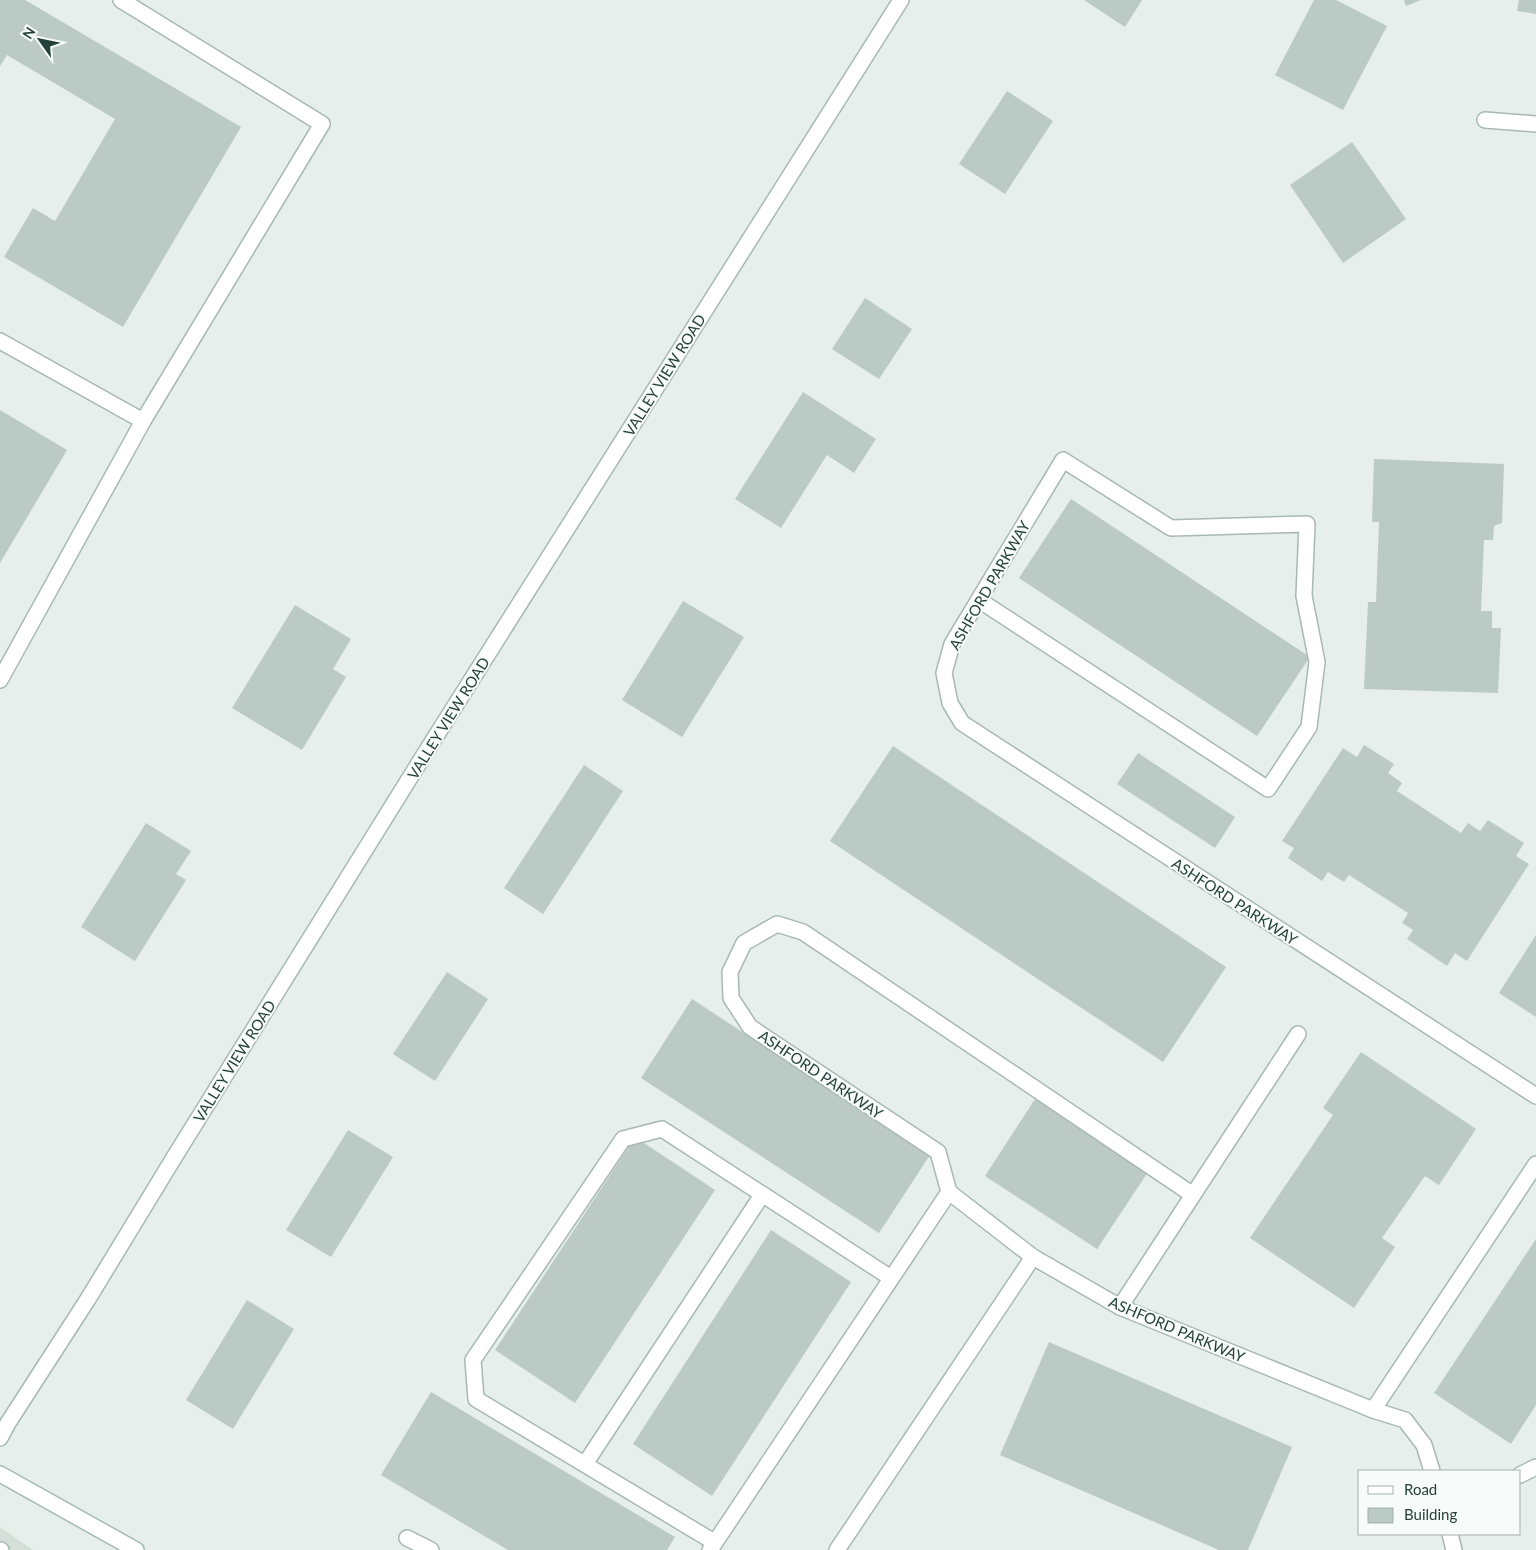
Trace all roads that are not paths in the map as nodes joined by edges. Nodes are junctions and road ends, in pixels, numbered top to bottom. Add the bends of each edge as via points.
1 (121, 0) edge
2 (901, 0) edge
3 (1485, 120) dead end
4 (1536, 124) edge
5 (0, 341) edge
6 (143, 421) junction
7 (979, 600) junction
8 (0, 680) edge
9 (1298, 1034) dead end
10 (1536, 1096) edge
11 (1536, 1164) edge
12 (949, 1192) junction
13 (762, 1195) junction
14 (1193, 1195) junction
15 (1033, 1257) junction
16 (891, 1278) junction
17 (1120, 1307) junction
18 (1374, 1410) junction
19 (0, 1438) edge
20 (585, 1464) junction
21 (1536, 1467) edge
22 (1432, 1470) edge
23 (0, 1474) edge
24 (1521, 1474) edge
25 (1450, 1535) edge
26 (407, 1538) dead end
27 (712, 1546) edge
28 (136, 1550) edge
29 (430, 1550) edge
30 (838, 1550) edge
31 (1454, 1550) edge

1 - 6 street via 322,124
2 - 19 street, VALLEY VIEW ROAD via 424,755
3 - 4 street
5 - 6 street
6 - 8 street
7 - 7 street, ASHFORD PARKWAY via 1064,460 1171,528 1307,524 1304,596 1317,662 1309,727 1268,789
7 - 10 street, ASHFORD PARKWAY via 952,644 944,674 950,703 962,723
9 - 14 street
11 - 18 street
12 - 14 street, ASHFORD PARKWAY via 938,1152 750,1027 732,998 731,989 730,972 744,943 777,924 803,932
12 - 15 street, ASHFORD PARKWAY
12 - 16 street
13 - 16 street
13 - 20 street
13 - 20 street via 662,1128 623,1139 473,1360 476,1398
14 - 17 street
15 - 17 street, ASHFORD PARKWAY
15 - 30 street
16 - 27 street
17 - 18 street, ASHFORD PARKWAY
18 - 22 street, ASHFORD PARKWAY via 1405,1420 1424,1445
20 - 27 street
21 - 24 street
23 - 28 street
25 - 31 street
26 - 29 street

